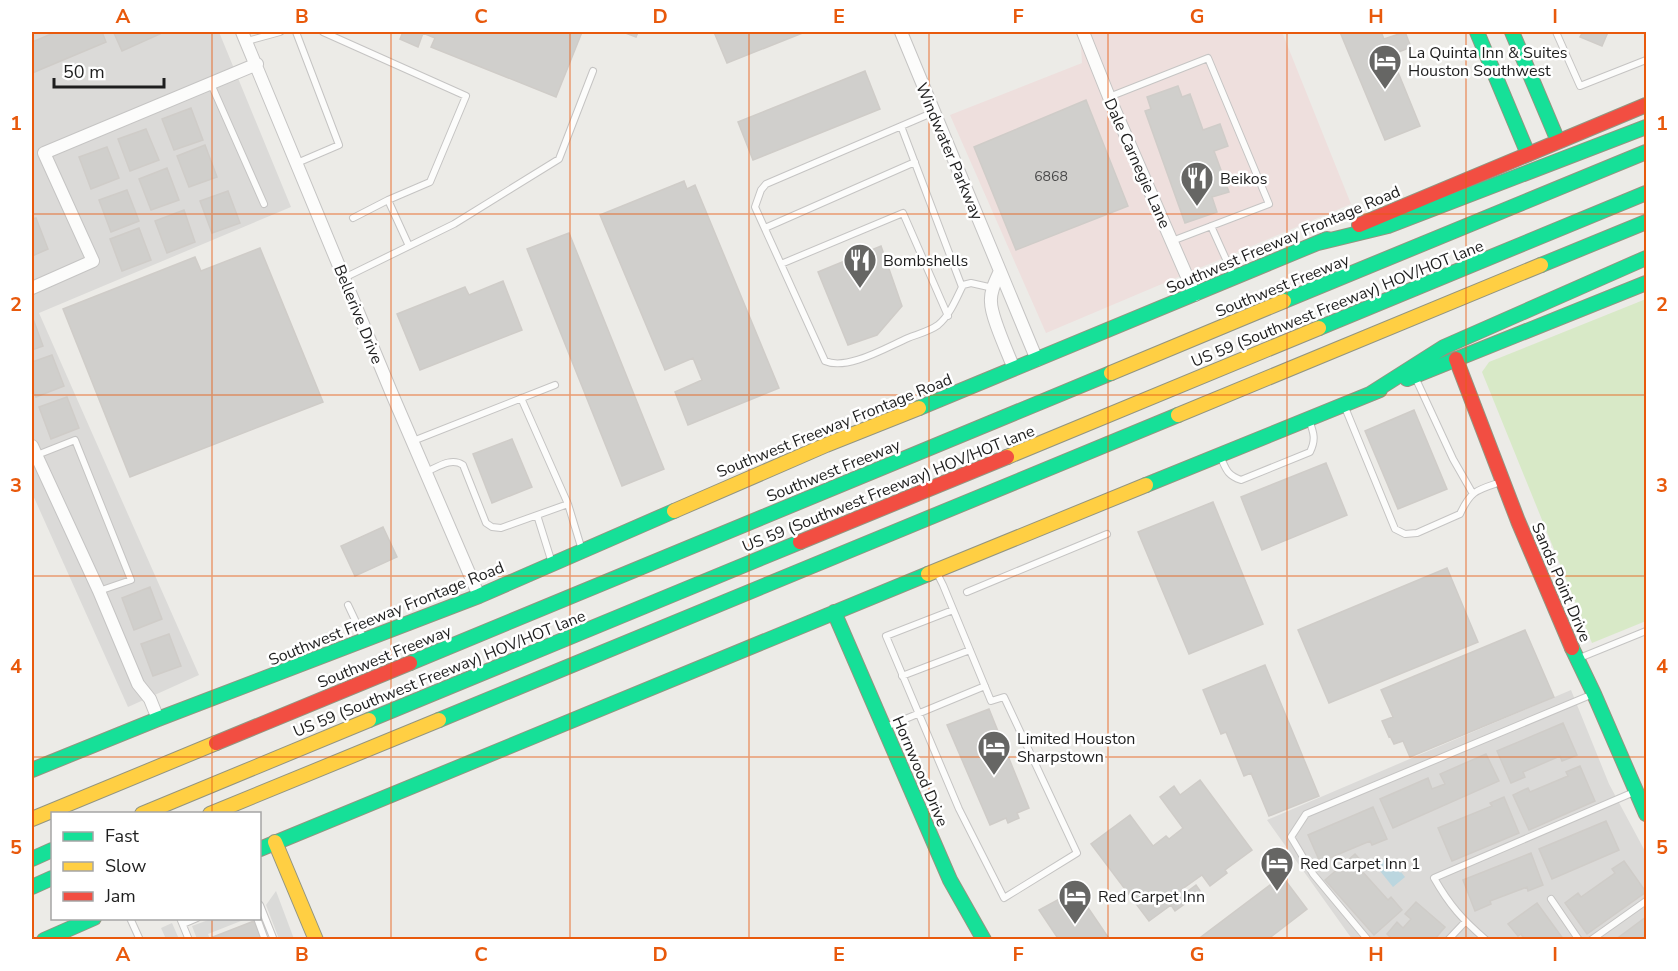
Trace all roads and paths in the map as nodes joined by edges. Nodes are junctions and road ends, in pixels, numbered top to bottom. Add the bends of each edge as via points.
1 (280, 32) edge
2 (296, 32) edge
3 (323, 32) edge
4 (901, 32) edge
5 (1083, 32) edge
6 (1477, 32) edge
7 (1512, 32) edge
8 (1556, 32) edge
9 (244, 36) edge
10 (1647, 60) edge
11 (257, 64) junction
12 (593, 71) dead end
13 (210, 82) junction
14 (1109, 97) junction
15 (1647, 105) edge
16 (934, 112) junction
17 (901, 126) junction
18 (1647, 127) edge
19 (1558, 141) junction
20 (1647, 152) edge
21 (1527, 154) junction
22 (915, 162) junction
23 (297, 163) junction
24 (1647, 193) edge
25 (388, 200) junction
26 (264, 204) dead end
27 (353, 218) dead end
28 (1647, 222) edge
29 (1211, 226) junction
30 (765, 228) junction
31 (1172, 241) junction
32 (1318, 243) junction
33 (409, 246) junction
34 (1647, 258) edge
35 (781, 264) junction
36 (1000, 271) junction
37 (344, 278) junction
38 (1235, 278) junction
39 (1647, 283) edge
40 (962, 287) junction
41 (32, 288) edge
42 (993, 288) junction
43 (1195, 295) junction
44 (948, 316) junction
45 (1455, 359) junction
46 (1037, 360) junction
47 (1014, 369) junction
48 (1414, 376) junction
49 (555, 385) dead end
50 (1370, 394) junction
51 (521, 398) junction
52 (1344, 405) junction
53 (1308, 419) junction
54 (412, 441) junction
55 (34, 450) edge
56 (1220, 455) junction
57 (425, 472) junction
58 (1503, 481) junction
59 (1473, 494) junction
60 (568, 504) junction
61 (537, 515) junction
62 (1107, 534) dead end
63 (583, 550) junction
64 (552, 564) junction
65 (936, 570) junction
66 (99, 591) junction
67 (967, 592) dead end
68 (479, 596) junction
69 (348, 604) dead end
70 (953, 610) junction
71 (834, 612) junction
72 (1647, 630) edge
73 (364, 640) junction
74 (970, 650) junction
75 (1577, 659) junction
76 (903, 676) junction
77 (985, 686) junction
78 (1594, 694) junction
79 (918, 714) junction
80 (158, 719) junction
81 (885, 728) junction
82 (32, 770) edge
83 (1636, 792) junction
84 (1645, 808) edge
85 (144, 812) edge
86 (212, 812) edge
87 (32, 819) edge
88 (275, 842) junction
89 (261, 849) edge
90 (51, 850) edge
91 (32, 859) edge
92 (51, 878) edge
93 (32, 887) edge
94 (1551, 899) dead end
95 (1647, 902) edge
96 (261, 907) edge
97 (89, 920) edge
98 (131, 920) edge
99 (258, 920) edge
100 (181, 921) edge
101 (1465, 922) junction
102 (44, 939) edge
103 (140, 939) edge
104 (189, 939) edge
105 (265, 939) edge
106 (274, 939) edge
107 (316, 939) edge
108 (984, 939) edge
109 (1368, 939) edge
110 (1448, 939) edge
111 (1486, 939) edge
112 (1579, 939) edge
113 (1591, 939) edge

1 - 9 lane
2 - 23 lane via 339,145
3 - 25 lane via 466,96 430,182
4 - 16 street, Windwater Parkway
5 - 14 street, Dale Carnegie Lane
6 - 21 main road
7 - 19 main road
8 - 10 lane via 1580,86
9 - 11 street, Bellerive Drive
11 - 13 street
11 - 23 street, Bellerive Drive
12 - 33 lane via 559,159 454,224
13 - 26 lane
13 - 41 street via 44,153 93,261
14 - 29 lane via 1208,58 1269,204
14 - 31 street, Dale Carnegie Lane
15 - 19 main road, Southwest Freeway Frontage Road
16 - 17 lane
16 - 36 street, Windwater Parkway
17 - 22 lane
17 - 30 lane via 766,184 755,207
18 - 32 main road via 1388,226
19 - 21 main road, Southwest Freeway Frontage Road
20 - 87 main road, Southwest Freeway
21 - 32 main road, Southwest Freeway Frontage Road
22 - 30 lane
22 - 40 lane
23 - 37 street, Bellerive Drive
24 - 85 main road, US 59 (Southwest Freeway) HOV/HOT lane
25 - 27 lane
25 - 33 lane
28 - 86 main road
29 - 31 lane
29 - 38 lane
30 - 35 lane
31 - 43 street, Dale Carnegie Lane
32 - 38 main road, Southwest Freeway Frontage Road
33 - 37 lane
34 - 50 main road via 1444,347
35 - 44 lane via 825,361 831,364 863,358 937,326
35 - 44 lane via 903,213
36 - 42 street
36 - 46 street, Windwater Parkway
37 - 54 street, Bellerive Drive
38 - 43 main road, Southwest Freeway Frontage Road
39 - 45 main road
40 - 42 lane via 970,283
40 - 44 lane
42 - 47 street via 990,302
43 - 46 main road, Southwest Freeway Frontage Road
45 - 48 main road
45 - 58 main road, Sands Point Drive
46 - 47 main road, Southwest Freeway Frontage Road
47 - 63 main road, Southwest Freeway Frontage Road
48 - 50 main road
48 - 59 lane via 1452,459
49 - 51 lane
50 - 52 main road
51 - 54 lane
51 - 60 lane
52 - 53 main road
52 - 59 lane via 1395,529 1405,534 1417,533 1461,514
53 - 56 main road
53 - 56 lane via 1315,435 1310,452 1241,480 1228,473
54 - 57 street, Bellerive Drive
55 - 66 street
55 - 66 lane via 75,440 131,580
56 - 65 main road
57 - 61 lane via 452,461 463,465 486,523 492,527 501,528
57 - 68 street, Bellerive Drive
58 - 59 lane
58 - 75 main road, Sands Point Drive
60 - 61 lane
60 - 63 lane
61 - 64 lane
62 - 67 lane
63 - 64 main road, Southwest Freeway Frontage Road
64 - 68 main road, Southwest Freeway Frontage Road
65 - 70 lane
65 - 71 main road
66 - 80 street via 138,684
68 - 73 main road, Southwest Freeway Frontage Road
69 - 73 lane
70 - 74 lane
70 - 76 lane via 886,636
71 - 81 main road, Hornwood Drive
71 - 88 main road
72 - 75 lane
73 - 80 main road, Southwest Freeway Frontage Road
74 - 76 lane
74 - 77 lane
75 - 78 main road, Sands Point Drive
76 - 79 lane
77 - 79 lane
77 - 79 lane via 992,701 1004,697 1077,853 1004,898 958,808
78 - 83 main road, Sands Point Drive
78 - 109 lane via 1306,814 1291,837 1312,874
79 - 81 lane
80 - 82 main road, Southwest Freeway Frontage Road
81 - 108 main road, Hornwood Drive via 950,880
83 - 84 main road, Sands Point Drive
83 - 101 lane via 1434,878 1446,901
88 - 89 main road
88 - 107 main road
90 - 91 main road
92 - 93 main road
94 - 112 lane
95 - 113 lane
96 - 106 lane
97 - 102 main road
98 - 103 lane
99 - 105 lane
100 - 104 lane
101 - 110 lane
101 - 111 lane

